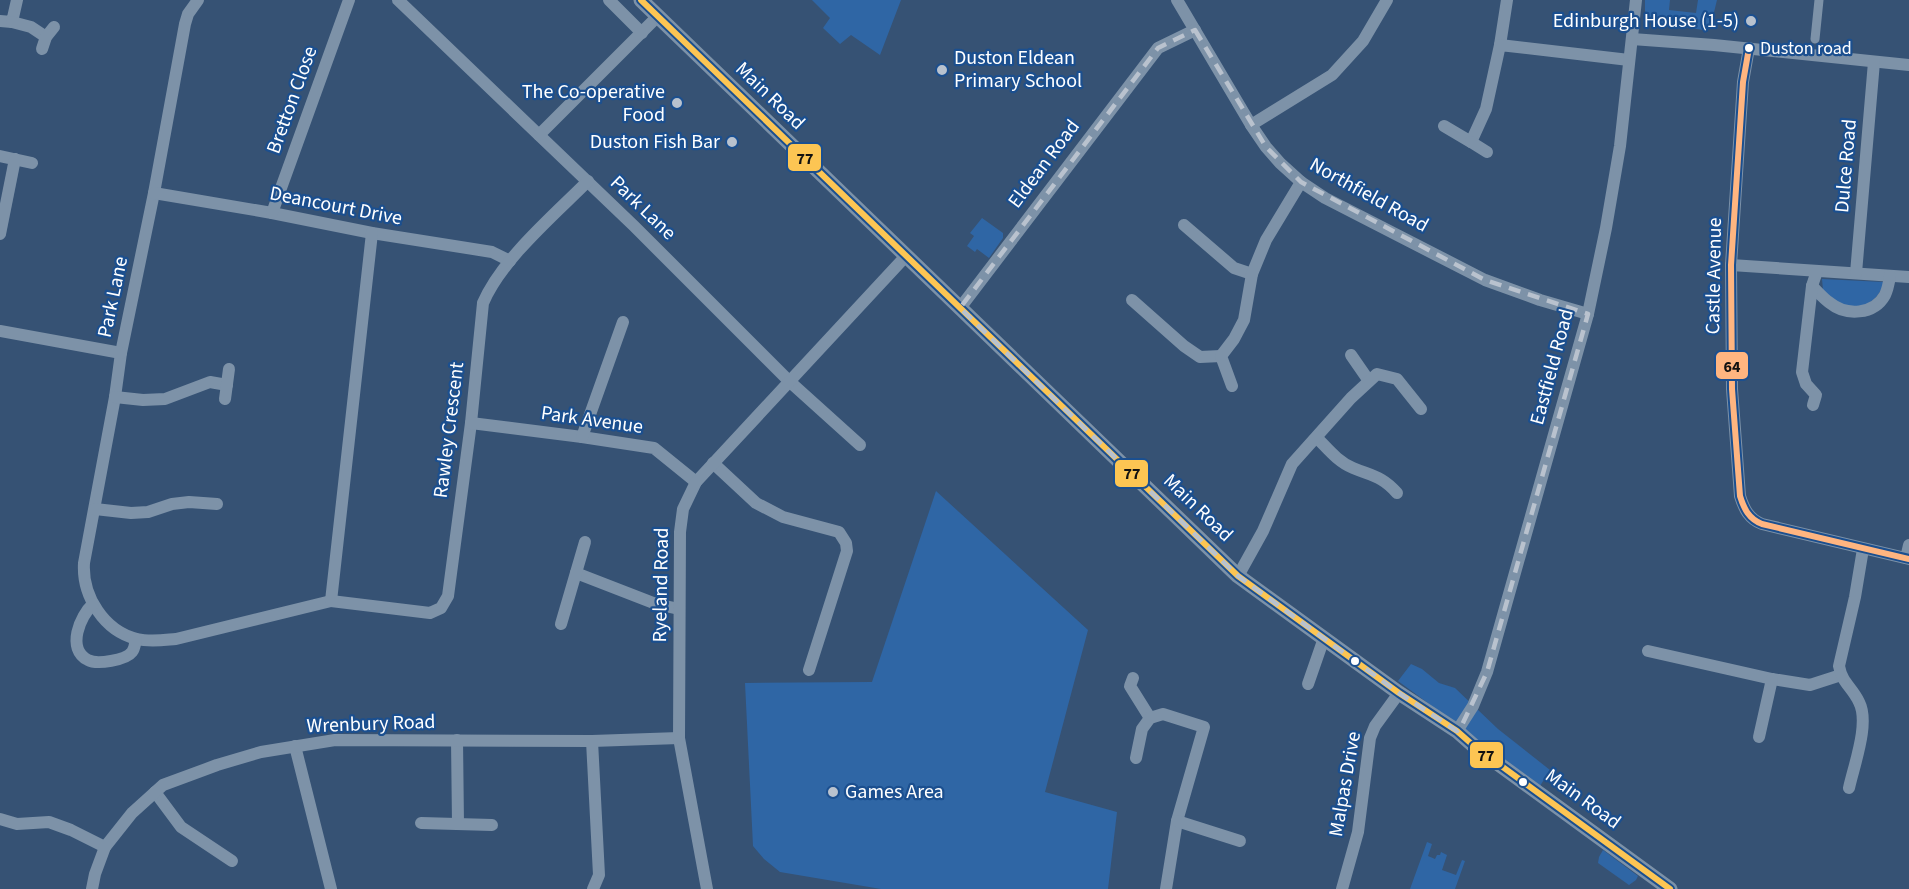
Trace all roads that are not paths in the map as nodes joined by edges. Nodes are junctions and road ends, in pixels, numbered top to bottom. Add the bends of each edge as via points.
1 (17, 0) edge
2 (198, 0) edge
3 (349, 0) edge
4 (398, 0) edge
5 (609, 0) edge
6 (641, 0) edge
7 (1177, 0) edge
8 (1387, 0) edge
9 (1507, 0) edge
10 (1636, 0) edge
11 (1819, 0) edge
12 (658, 16) junction
13 (6, 21) edge
14 (1195, 30) junction
15 (642, 33) junction
16 (47, 38) dead end
17 (1632, 39) junction
18 (1815, 39) dead end
19 (1500, 45) junction
20 (1749, 48) junction
21 (1629, 60) junction
22 (1874, 62) junction
23 (1909, 65) edge
24 (1251, 125) junction
25 (1444, 126) dead end
26 (539, 135) junction
27 (1471, 142) junction
28 (1487, 152) dead end
29 (0, 156) edge
30 (15, 159) junction
31 (32, 163) dead end
32 (588, 182) junction
33 (1302, 182) junction
34 (154, 193) junction
35 (272, 213) junction
36 (1184, 225) dead end
37 (372, 233) junction
38 (0, 234) edge
39 (906, 256) junction
40 (510, 261) junction
41 (1731, 265) junction
42 (1817, 271) junction
43 (1856, 273) junction
44 (1252, 274) junction
45 (1890, 276) junction
46 (1909, 277) edge
47 (1812, 286) junction
48 (1132, 300) dead end
49 (960, 308) junction
50 (1588, 314) junction
51 (623, 322) dead end
52 (0, 331) edge
53 (121, 353) junction
54 (1351, 355) dead end
55 (1221, 356) junction
56 (229, 369) dead end
57 (789, 381) junction
58 (1369, 381) junction
59 (227, 385) junction
60 (1232, 386) dead end
61 (115, 397) junction
62 (1818, 397) dead end
63 (225, 399) dead end
64 (1421, 409) dead end
65 (471, 423) junction
66 (582, 437) junction
67 (1317, 438) junction
68 (860, 445) dead end
69 (713, 463) junction
70 (696, 482) junction
71 (1397, 493) dead end
72 (217, 504) dead end
73 (95, 509) junction
74 (585, 542) dead end
75 (1909, 545) edge
76 (1863, 549) junction
77 (1907, 559) edge
78 (576, 573) junction
79 (1238, 576) junction
80 (331, 601) junction
81 (93, 604) junction
82 (680, 609) junction
83 (257, 620) joint
84 (561, 624) dead end
85 (1324, 638) junction
86 (136, 639) junction
87 (1648, 651) dead end
88 (809, 670) dead end
89 (1841, 675) junction
90 (1133, 678) dead end
91 (1772, 679) junction
92 (1308, 684) dead end
93 (1399, 693) junction
94 (1150, 718) junction
95 (1457, 731) junction
96 (1759, 737) dead end
97 (679, 738) junction
98 (456, 740) junction
99 (592, 741) junction
100 (295, 746) junction
101 (1136, 758) dead end
102 (1849, 788) dead end
103 (155, 792) junction
104 (0, 819) edge
105 (1177, 821) junction
106 (421, 824) dead end
107 (458, 824) junction
108 (492, 825) dead end
109 (1240, 841) dead end
110 (105, 847) junction
111 (232, 861) dead end
112 (1666, 888) edge
113 (92, 889) edge
114 (331, 889) edge
115 (593, 889) edge
116 (707, 889) edge
117 (1166, 889) edge
118 (1342, 889) edge

1 - 13 street
2 - 34 street, Park Lane via 184,24
3 - 35 street, Bretton Close
4 - 26 street, Park Lane
5 - 15 street
6 - 12 street, Main Road
7 - 14 street, Northfield Road
8 - 24 street via 1363,41 1332,75
9 - 19 street
10 - 17 street, Eastfield Road
11 - 18 street
12 - 15 street
12 - 39 street, Main Road
13 - 16 street via 31,27
14 - 24 street, Northfield Road
14 - 49 street, Eldean Road via 1158,48
15 - 26 street
17 - 20 street
17 - 21 street, Eastfield Road
19 - 21 street
19 - 27 street via 1486,109
20 - 22 street
20 - 41 street, Castle Avenue via 1743,82
21 - 50 street, Eastfield Road via 1620,146
22 - 23 street
22 - 43 street, Dulce Road
24 - 33 street, Northfield Road via 1280,163
25 - 27 street
26 - 32 street, Park Lane
27 - 28 street
29 - 30 street
30 - 31 street
30 - 38 street
32 - 40 street, Rawley Crescent
32 - 57 street, Park Lane
33 - 44 street via 1266,240
33 - 50 street, Northfield Road via 1325,198 1485,280
34 - 35 street, Deancourt Drive
34 - 53 street, Park Lane
35 - 37 street, Deancourt Drive
36 - 44 street via 1234,268
37 - 40 street, Deancourt Drive via 492,252
37 - 80 street
39 - 49 street, Main Road
39 - 57 street, Ryeland Road
40 - 65 street, Rawley Crescent via 490,286 483,303
41 - 42 street
41 - 76 street, Castle Avenue via 1732,389 1744,509 1758,523
42 - 43 street
42 - 47 street
43 - 45 street
44 - 55 street via 1244,320
45 - 46 street
45 - 47 street via 1879,302 1857,313 1830,304
47 - 62 street via 1802,372 1806,384
48 - 55 street via 1200,357
49 - 79 street, Main Road
50 - 95 street, Eastfield Road via 1488,672
51 - 66 street
52 - 53 street
53 - 61 street, Park Lane
54 - 58 street
55 - 60 street
56 - 59 street
57 - 68 street, Park Lane
57 - 69 street, Ryeland Road
58 - 64 street via 1377,374 1397,379
58 - 67 street
59 - 61 street via 210,382 165,399
59 - 63 street
61 - 73 street, Park Lane
65 - 66 street, Park Avenue
65 - 80 street, Rawley Crescent via 448,596 441,608 430,613
66 - 70 street, Park Avenue via 654,448
67 - 71 street via 1338,459 1385,481
67 - 79 street via 1292,464
69 - 70 street, Ryeland Road
69 - 88 street via 756,503 783,517 839,532 844,537 847,550
70 - 82 street, Ryeland Road via 683,509 680,532
72 - 73 street via 189,502 131,513
73 - 81 street, Park Lane via 84,563 84,577
74 - 78 street
75 - 77 street
76 - 77 street, Castle Avenue
76 - 89 street via 1839,666
78 - 82 street via 656,604
78 - 84 street
79 - 85 street, Main Road
80 - 83 street, Rawley Crescent
81 - 86 street, Park Lane via 117,630
81 - 86 street via 82,616 77,636 81,654 88,660 106,662 128,656
82 - 97 street, Ryeland Road
83 - 86 street, Park Lane via 176,639
85 - 92 street
85 - 93 street, Main Road
87 - 91 street
89 - 91 street via 1810,685
89 - 102 street via 1863,713
90 - 94 street via 1130,686
91 - 96 street
93 - 95 street, Main Road
93 - 118 street, Malpas Drive via 1370,738 1358,832
94 - 101 street via 1142,729
94 - 105 street via 1163,714 1204,727
95 - 112 street, Main Road
97 - 99 street, Wrenbury Road
97 - 116 street, Ryeland Road
98 - 99 street, Wrenbury Road
98 - 100 street, Wrenbury Road via 335,740
98 - 107 street
99 - 115 street via 599,875
100 - 103 street, Wrenbury Road via 218,765 163,785
100 - 114 street
103 - 110 street, Wrenbury Road
103 - 111 street via 181,827
104 - 110 street via 17,824 49,822
105 - 109 street
105 - 117 street
106 - 107 street
107 - 108 street
110 - 113 street, Wrenbury Road

